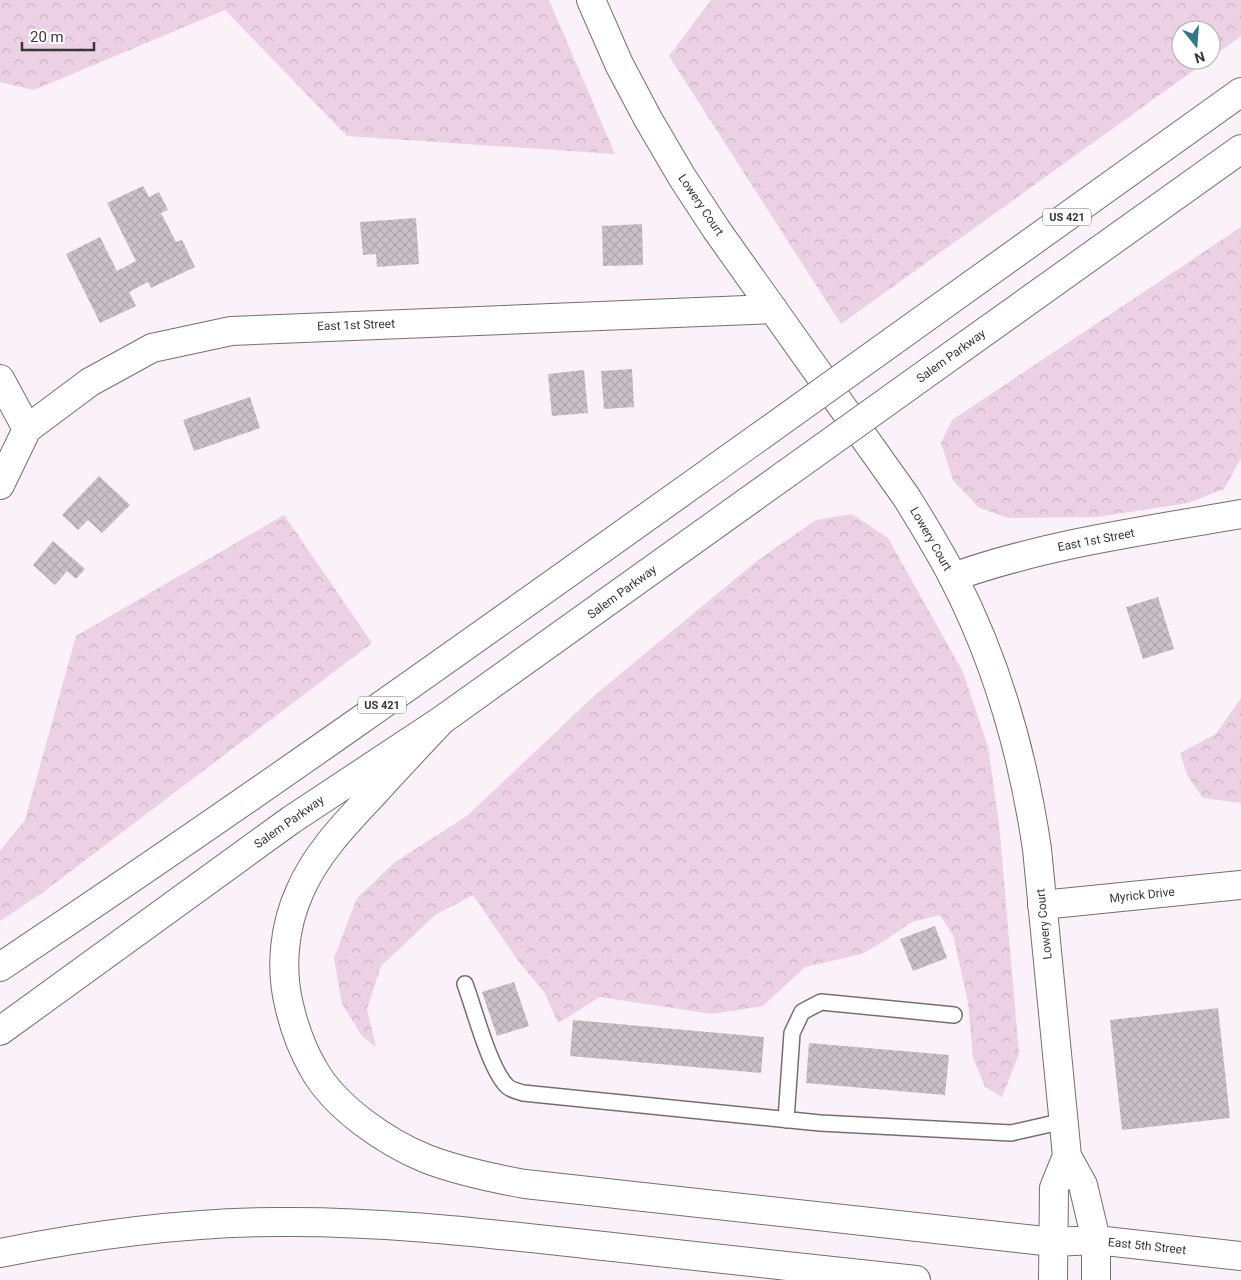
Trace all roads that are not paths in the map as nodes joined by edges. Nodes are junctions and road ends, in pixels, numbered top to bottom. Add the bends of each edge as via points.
1 (591, 0) edge
2 (1241, 92) edge
3 (1241, 149) edge
4 (773, 308) junction
5 (0, 379) edge
6 (27, 429) junction
7 (0, 485) edge
8 (1241, 514) edge
9 (953, 577) junction
10 (442, 720) junction
11 (1241, 885) edge
12 (1042, 905) junction
13 (0, 967) edge
14 (465, 984) dead end
15 (954, 1015) dead end
16 (0, 1031) edge
17 (786, 1120) junction
18 (1064, 1121) junction
19 (1067, 1156) junction
20 (1096, 1240) junction
21 (1053, 1242) junction
22 (0, 1253) edge
23 (1241, 1256) edge
24 (916, 1280) edge
25 (1053, 1280) edge
26 (1096, 1280) edge

1 - 4 main road, Lowery Court via 620,64 677,169
2 - 13 main road, US 421, bridge via 319,749
3 - 10 main road, Salem Parkway, bridge
4 - 6 main road, East 1st Street via 231,331 152,348 90,382
4 - 9 main road, Lowery Court via 907,498
5 - 6 main road
6 - 7 main road, East 1st Street
8 - 9 main road, East 1st Street via 1054,548
9 - 12 main road, Lowery Court via 991,662 1019,754 1030,801
10 - 16 main road, Salem Parkway via 291,820
10 - 21 main road, East 5th Street via 326,846 300,891 286,940 286,992 295,1029 314,1070 331,1093 353,1113 376,1131 425,1158 492,1178
11 - 12 main road, Myrick Drive
12 - 18 main road, Lowery Court
14 - 17 lane via 495,1066 506,1085 513,1090
15 - 17 lane via 821,1002 802,1012 792,1033
17 - 18 lane via 1011,1133
18 - 19 main road, Lowery Court
19 - 20 main road, Lowery Court via 1084,1185
19 - 21 main road, Lowery Court via 1054,1188
20 - 21 main road, East 5th Street
20 - 23 main road, East 5th Street
20 - 26 main road, Lowery Court
21 - 25 main road, Lowery Court
22 - 24 main road via 192,1226 279,1222 368,1224 467,1231

